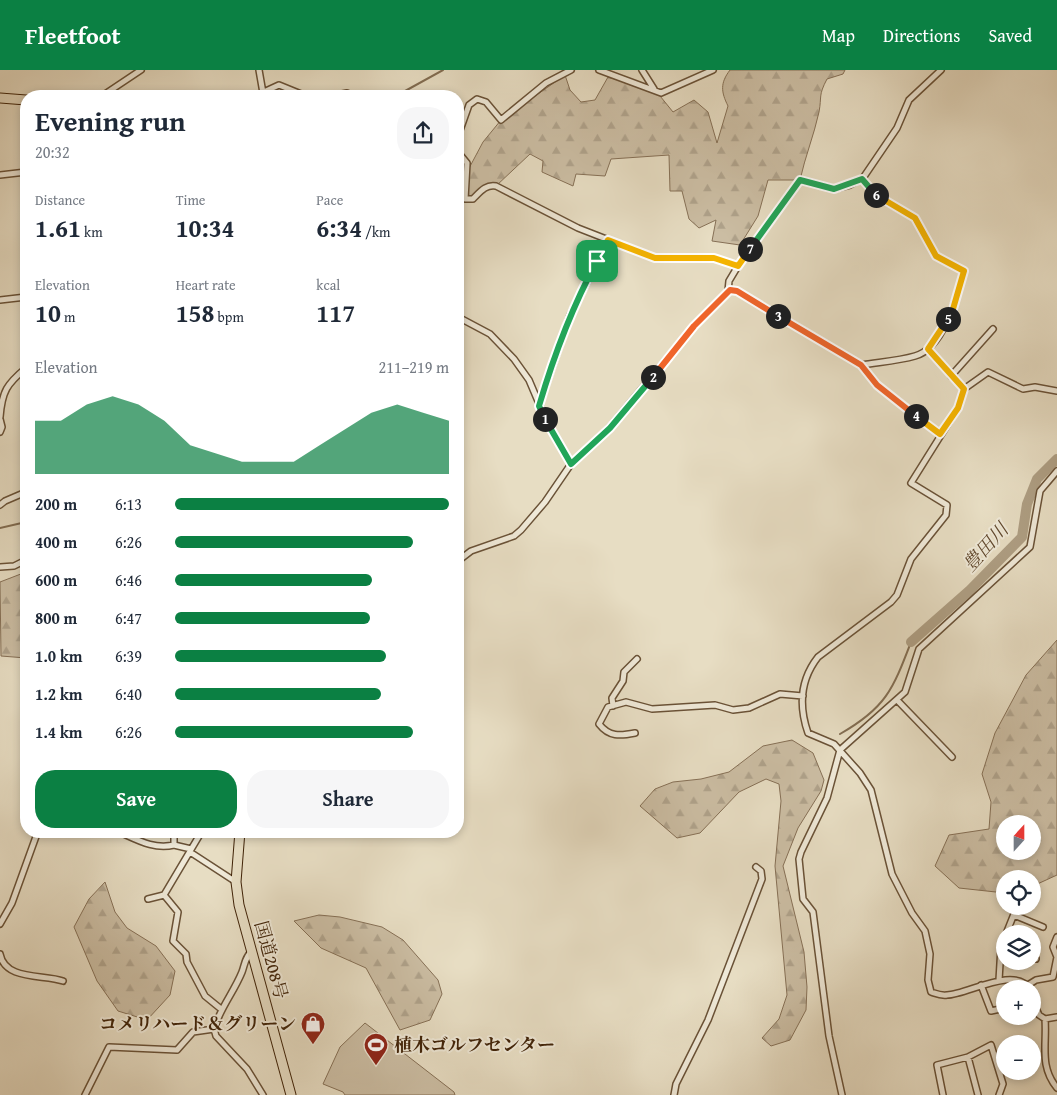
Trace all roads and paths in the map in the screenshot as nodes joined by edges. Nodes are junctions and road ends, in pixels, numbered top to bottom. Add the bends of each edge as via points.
1 (141, 70) edge
2 (259, 70) edge
3 (571, 70) edge
4 (599, 70) edge
5 (642, 70) edge
6 (713, 70) edge
7 (941, 70) edge
8 (111, 90) edge
9 (262, 90) edge
10 (269, 90) edge
11 (291, 90) edge
12 (656, 92) junction
13 (0, 98) edge
14 (20, 100) edge
15 (464, 119) edge
16 (464, 160) edge
17 (20, 173) edge
18 (0, 175) edge
19 (862, 179) junction
20 (608, 240) junction
21 (738, 266) junction
22 (728, 291) junction
23 (20, 297) edge
24 (0, 300) edge
25 (464, 319) edge
26 (993, 329) dead end
27 (928, 349) junction
28 (861, 365) junction
29 (20, 373) edge
30 (951, 376) junction
31 (964, 389) junction
32 (1057, 391) edge
33 (539, 406) junction
34 (0, 418) edge
35 (0, 432) edge
36 (940, 434) junction
37 (571, 464) junction
38 (1057, 471) edge
39 (20, 494) edge
40 (0, 505) edge
41 (464, 556) edge
42 (20, 563) edge
43 (0, 567) edge
44 (637, 659) dead end
45 (803, 696) junction
46 (897, 700) junction
47 (613, 706) junction
48 (635, 734) dead end
49 (840, 750) junction
50 (952, 757) dead end
51 (35, 838) edge
52 (134, 838) edge
53 (174, 838) edge
54 (198, 838) edge
55 (239, 838) edge
56 (174, 845) junction
57 (190, 851) junction
58 (756, 867) dead end
59 (236, 882) junction
60 (164, 895) junction
61 (148, 899) dead end
62 (1014, 915) joint
63 (0, 924) edge
64 (1010, 925) edge
65 (1043, 927) dead end
66 (1057, 937) edge
67 (252, 951) junction
68 (0, 954) edge
69 (1000, 970) edge
70 (63, 980) dead end
71 (999, 980) edge
72 (1036, 980) edge
73 (996, 981) edge
74 (981, 985) junction
75 (221, 1009) junction
76 (996, 1010) edge
77 (1041, 1017) edge
78 (1057, 1017) edge
79 (1044, 1020) junction
80 (214, 1029) junction
81 (968, 1057) junction
82 (1057, 1088) edge
83 (85, 1095) edge
84 (263, 1095) edge
85 (290, 1095) edge
86 (674, 1095) edge
87 (842, 1095) edge
88 (943, 1095) edge
89 (978, 1095) edge
90 (999, 1095) edge

1 - 8 street
2 - 9 street
3 - 15 street via 546,83 501,120 486,102 477,99 469,105
4 - 12 street
5 - 12 street
6 - 12 street via 661,93
7 - 19 street via 910,100 877,161
10 - 11 street via 279,85
13 - 14 highway
16 - 20 street via 467,164 465,199 473,199 483,189 496,186
17 - 18 street
19 - 21 street via 834,189 800,180
19 - 27 street via 876,196 915,218 936,256 964,271 953,309
20 - 21 street via 655,258 714,258
20 - 33 street via 570,314
21 - 22 street via 729,281
22 - 28 street via 737,291
22 - 37 street via 694,326 610,428
23 - 24 street
25 - 33 street via 502,345 529,380
26 - 30 street
27 - 28 street via 916,356
27 - 30 street
28 - 36 street via 877,385
29 - 34 street via 6,386
30 - 31 street
31 - 32 street via 988,372 1023,389 1035,387
31 - 36 street via 958,408
33 - 37 street
34 - 35 street
36 - 45 street via 911,483 948,505 946,514 910,560 897,595 891,602 815,661
37 - 41 street via 521,530 514,536
38 - 46 street via 1040,491 1030,547 919,649 905,692
39 - 40 street
42 - 43 street
44 - 47 street via 624,672 623,681 612,698
45 - 47 street via 780,694 749,708 733,710 715,706 652,709 626,702
45 - 49 street via 803,719 808,733 828,740
46 - 49 street
46 - 50 street
47 - 48 street via 608,707 599,724 605,732 618,736
49 - 74 street via 870,790 892,874 925,931 930,954 928,980 931,992 948,996
49 - 87 street via 828,798 799,859 803,899 813,912 829,1036
51 - 63 street via 12,903
52 - 56 street via 161,848
53 - 56 street
54 - 57 street
55 - 59 highway, 国道208号
56 - 57 street
57 - 59 street
57 - 60 street
58 - 86 street via 761,871 762,879 708,1020 676,1084
59 - 67 highway, 国道208号
60 - 61 street
60 - 75 street via 178,912 173,941 186,954 205,996
62 - 64 street
62 - 65 street
66 - 72 street via 1053,947 1057,957 1053,977
67 - 75 street via 247,955 236,986
67 - 85 highway, 国道208号
68 - 70 street via 1,960 16,973
69 - 71 street
73 - 74 street
74 - 76 street via 991,1011
75 - 80 street
77 - 79 street
78 - 79 street
79 - 82 street via 1047,1072
80 - 83 street via 193,1032 177,1050 108,1047
80 - 84 street via 216,1036 247,1069
81 - 88 street via 937,1065
81 - 89 street
81 - 90 street via 992,1046 1003,1084

